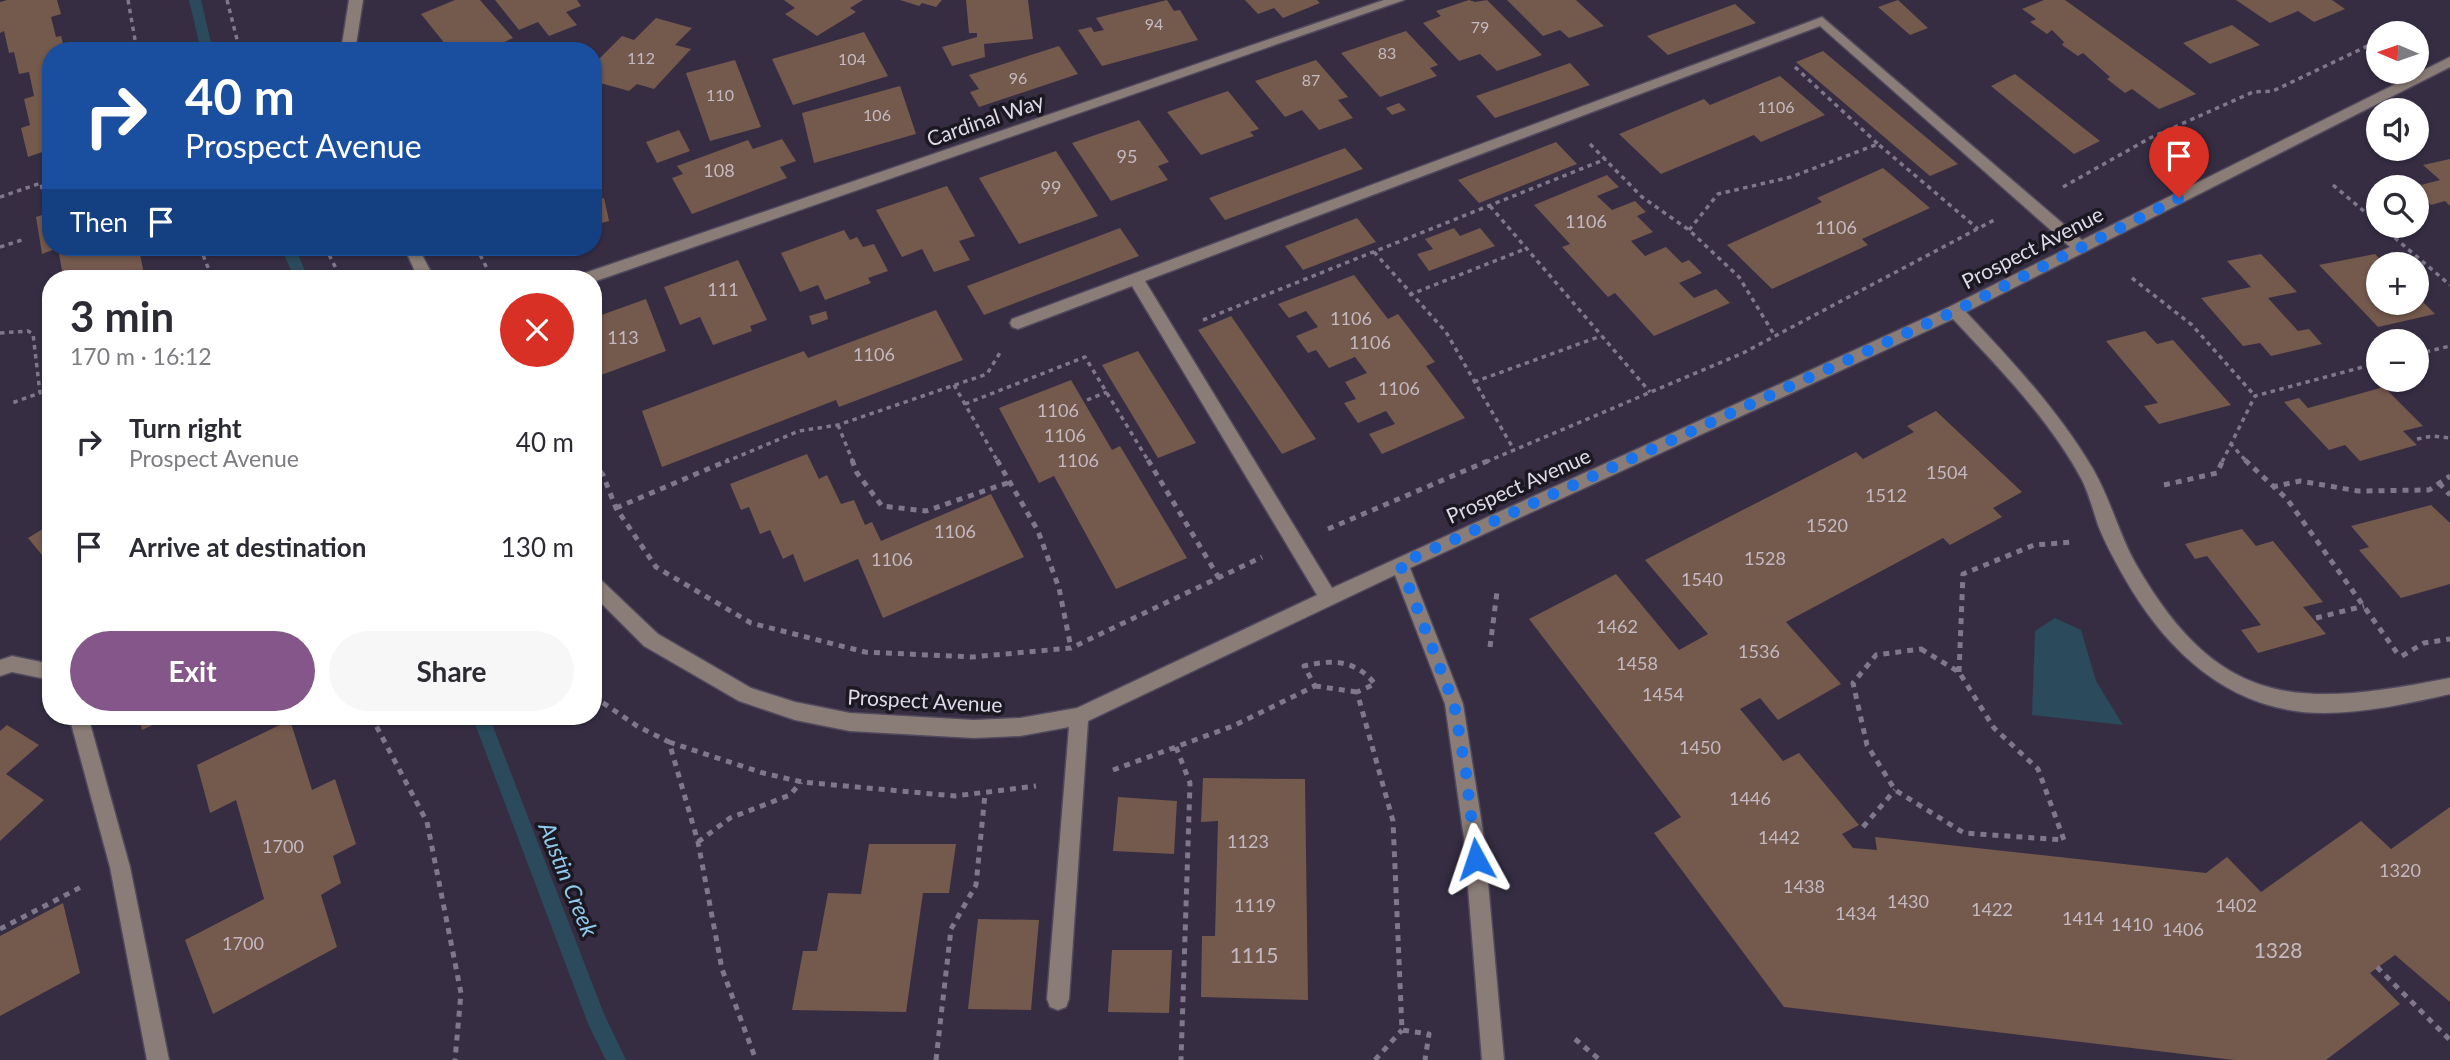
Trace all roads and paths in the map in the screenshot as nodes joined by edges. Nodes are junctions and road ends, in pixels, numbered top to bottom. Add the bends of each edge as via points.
1 (128, 0) edge
2 (227, 0) edge
3 (357, 0) edge
4 (1396, 0) edge
5 (135, 42) edge
6 (238, 42) edge
7 (350, 42) edge
8 (2366, 47) edge
9 (1787, 59) dead end
10 (2450, 61) edge
11 (1585, 138) dead end
12 (1878, 144) junction
13 (1606, 159) junction
14 (2333, 185) dead end
15 (42, 188) edge
16 (2057, 190) dead end
17 (0, 197) edge
18 (1490, 206) junction
19 (2366, 212) edge
20 (1978, 229) dead end
21 (1689, 230) junction
22 (2396, 238) edge
23 (25, 239) dead end
24 (0, 247) edge
25 (2081, 248) junction
26 (1525, 249) junction
27 (1374, 251) junction
28 (602, 273) edge
29 (2132, 278) dead end
30 (1136, 279) junction
31 (2450, 285) edge
32 (1409, 295) junction
33 (1955, 311) junction
34 (1018, 323) joint
35 (0, 333) edge
36 (1169, 334) junction
37 (1601, 336) junction
38 (1774, 336) dead end
39 (2450, 346) edge
40 (2429, 351) edge
41 (2366, 366) edge
42 (1474, 382) junction
43 (954, 385) junction
44 (1107, 392) junction
45 (1650, 392) dead end
46 (2255, 396) junction
47 (1087, 400) dead end
48 (12, 403) dead end
49 (965, 404) junction
50 (838, 425) junction
51 (2450, 438) edge
52 (2417, 439) dead end
53 (2230, 443) junction
54 (1514, 450) dead end
55 (2450, 476) edge
56 (1010, 482) junction
57 (2439, 483) junction
58 (2164, 485) dead end
59 (2272, 487) junction
60 (2450, 495) edge
61 (616, 508) dead end
62 (2113, 540) junction
63 (1400, 564) junction
64 (1219, 578) dead end
65 (602, 592) edge
66 (1497, 592) dead end
67 (1328, 597) junction
68 (2364, 606) junction
69 (2316, 618) dead end
70 (1490, 647) dead end
71 (1072, 648) dead end
72 (2400, 657) dead end
73 (0, 668) edge
74 (42, 670) edge
75 (1958, 672) junction
76 (1315, 685) junction
77 (2450, 686) edge
78 (1357, 692) junction
79 (602, 702) edge
80 (1079, 716) junction
81 (81, 725) edge
82 (377, 725) edge
83 (669, 742) junction
84 (1176, 747) junction
85 (1075, 779) junction
86 (802, 782) junction
87 (1895, 790) junction
88 (985, 794) junction
89 (1863, 827) dead end
90 (698, 842) junction
91 (120, 867) junction
92 (0, 929) edge
93 (2377, 967) dead end
94 (1058, 999) dead end
95 (1402, 1030) junction
96 (1574, 1039) dead end
97 (2450, 1040) edge
98 (158, 1060) edge
99 (455, 1060) edge
100 (756, 1060) edge
101 (936, 1060) edge
102 (1181, 1060) edge
103 (1375, 1060) edge
104 (1425, 1060) edge
105 (1493, 1060) edge
106 (1600, 1060) edge

1 - 5 path
2 - 6 path
3 - 7 street
4 - 28 street, Cardinal Way
8 - 16 path via 2273,92 2253,92 2150,138
9 - 12 path
10 - 25 street, Prospect Avenue
11 - 13 path
12 - 20 path
12 - 21 path via 1791,177 1718,194
13 - 18 path
13 - 21 path via 1642,197
14 - 19 path
15 - 17 path via 41,183
18 - 26 path
18 - 27 path
21 - 38 path via 1739,277
22 - 31 path
23 - 24 path
25 - 30 street via 1822,21
25 - 33 street, Prospect Avenue
26 - 32 path
26 - 37 path
27 - 32 path
27 - 36 path
29 - 46 path via 2192,325
30 - 34 street
30 - 36 street
32 - 42 path via 1446,332
33 - 62 street via 2001,361 2087,474
33 - 63 street, Prospect Avenue
34 - 43 path via 988,374
35 - 48 path via 33,334 40,393
36 - 67 street
37 - 42 path
37 - 45 path
39 - 40 path
41 - 46 path
42 - 54 path
43 - 49 path
43 - 50 path
44 - 47 path
44 - 49 path via 1085,357
44 - 64 path
46 - 53 path
49 - 56 path
50 - 56 path via 857,473 882,506 926,511
50 - 61 path via 799,431
51 - 52 path
53 - 58 path via 2217,473
53 - 59 path
55 - 57 path
56 - 71 path via 1043,542
57 - 59 path via 2429,490 2358,491 2300,481
57 - 60 path
59 - 68 path via 2287,499
62 - 75 path via 2034,545 1963,575
62 - 77 street via 2152,610 2192,656 2244,689 2307,704 2373,701
63 - 67 street, Prospect Avenue
63 - 105 street via 1456,718 1474,838
65 - 80 street, Prospect Avenue via 651,640 746,695 794,711 850,722 974,729 1020,727
66 - 70 path
67 - 80 street, Prospect Avenue
68 - 69 path
68 - 72 path
73 - 74 street via 12,664
75 - 87 path via 1921,649 1876,654 1853,683 1867,745
75 - 87 path via 1994,728 2038,769 2064,840 1964,833
76 - 78 path
76 - 78 path via 1304,666 1323,660 1344,662 1368,673 1375,684
76 - 84 path via 1233,726
78 - 95 path via 1393,821
79 - 83 path
80 - 85 street
81 - 91 street
82 - 99 path via 427,822 461,993
83 - 86 path
83 - 90 path
84 - 85 path via 1125,767
84 - 102 path via 1190,783
85 - 88 path
85 - 94 street
86 - 88 path via 955,796
86 - 90 path via 790,795 730,818
87 - 89 path
88 - 101 path via 976,885 951,929
90 - 100 path via 722,969
91 - 92 path
91 - 98 street
93 - 97 path
95 - 103 path
95 - 104 path via 1429,1034
96 - 106 path

